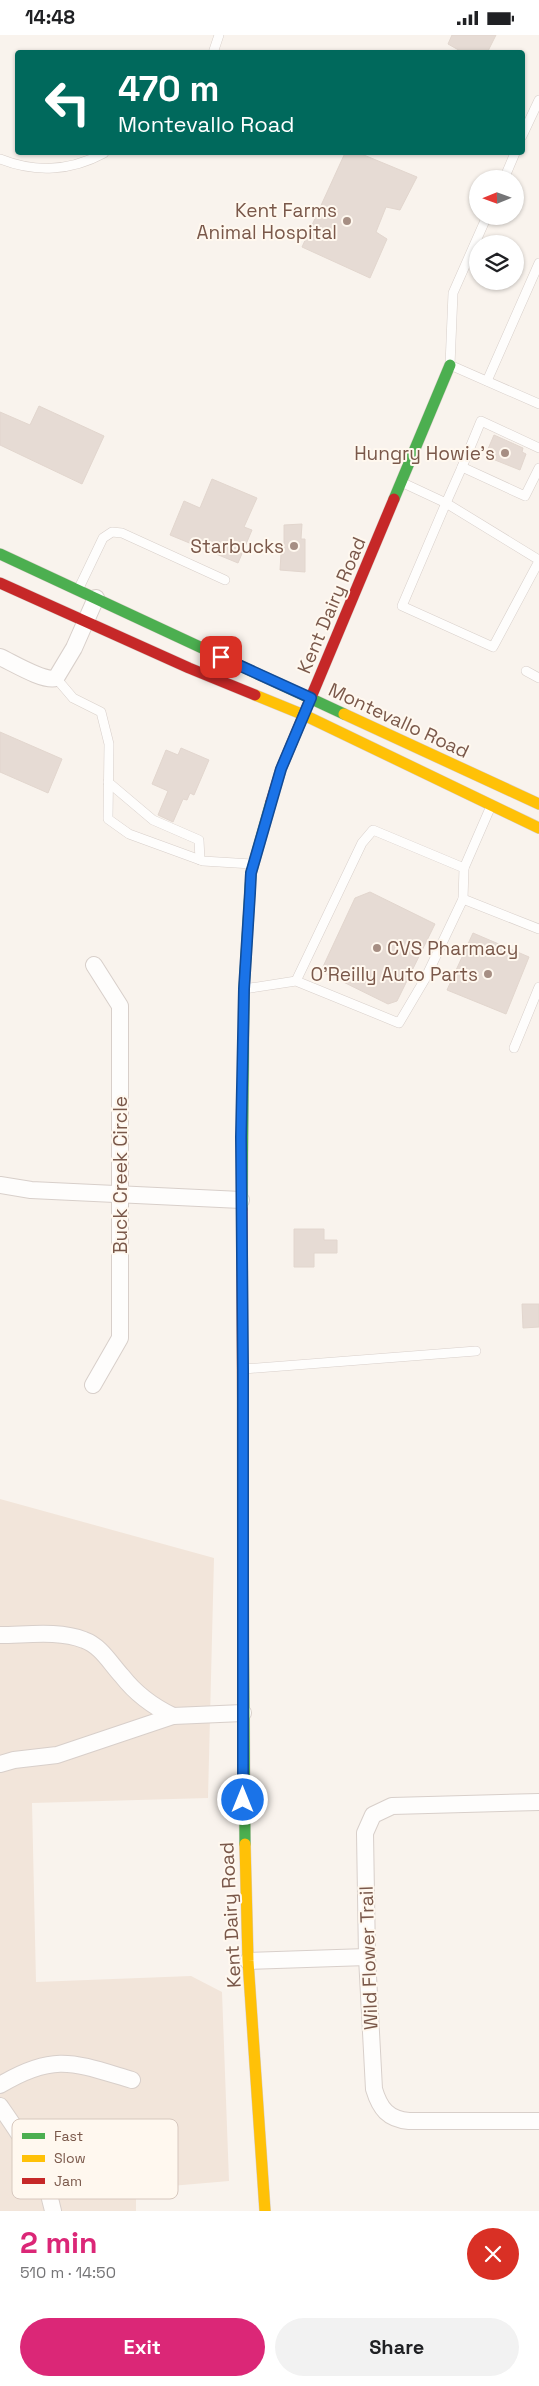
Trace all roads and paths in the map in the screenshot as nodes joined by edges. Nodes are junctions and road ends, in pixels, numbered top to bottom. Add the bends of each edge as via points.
1 (219, 35) edge
2 (214, 50) edge
3 (539, 100) edge
4 (525, 130) edge
5 (99, 155) edge
6 (514, 155) edge
7 (0, 159) edge
8 (508, 170) edge
9 (483, 225) edge
10 (539, 263) edge
11 (450, 365) junction
12 (487, 381) junction
13 (539, 404) edge
14 (539, 448) edge
15 (462, 467) junction
16 (539, 468) edge
17 (401, 481) junction
18 (446, 503) junction
19 (0, 554) edge
20 (539, 560) edge
21 (226, 580) dead end
22 (0, 583) edge
23 (78, 590) junction
24 (96, 598) junction
25 (85, 622) junction
26 (0, 657) edge
27 (526, 671) dead end
28 (539, 677) edge
29 (56, 678) junction
30 (311, 698) junction
31 (304, 715) junction
32 (108, 782) junction
33 (539, 804) edge
34 (491, 806) junction
35 (539, 828) edge
36 (200, 861) junction
37 (254, 864) junction
38 (464, 868) junction
39 (463, 899) junction
40 (539, 929) edge
41 (94, 965) dead end
42 (296, 981) junction
43 (539, 987) edge
44 (244, 989) junction
45 (514, 1048) dead end
46 (0, 1185) edge
47 (120, 1195) junction
48 (242, 1199) junction
49 (476, 1351) dead end
50 (243, 1369) junction
51 (93, 1385) dead end
52 (0, 1635) edge
53 (243, 1713) junction
54 (173, 1715) junction
55 (0, 1764) edge
56 (539, 1802) edge
57 (367, 1957) junction
58 (248, 1961) junction
59 (132, 2080) dead end
60 (0, 2085) edge
61 (0, 2106) edge
62 (539, 2121) edge
63 (12, 2123) edge
64 (49, 2199) edge
65 (53, 2211) edge
66 (265, 2211) edge

1 - 2 lane
3 - 4 lane
5 - 7 lane via 71,167 52,169 27,167
6 - 8 lane
9 - 11 lane via 453,293
10 - 12 lane
11 - 12 lane
11 - 17 street, Kent Dairy Road
12 - 13 lane
14 - 15 lane via 481,421
15 - 16 lane via 525,496
15 - 18 lane
17 - 18 lane
17 - 30 street, Kent Dairy Road
18 - 20 lane
18 - 20 lane via 402,606 493,647
19 - 23 street, Montevallo Road
21 - 23 lane via 122,533 112,532 103,538
22 - 25 street, Montevallo Road
23 - 24 street, Montevallo Road
24 - 25 street
24 - 30 street, Montevallo Road
25 - 29 street via 74,649
25 - 31 street, Montevallo Road
26 - 29 street via 42,677
27 - 28 lane
29 - 32 lane via 73,698 101,712 109,744
30 - 31 street, Kent Dairy Road
30 - 33 street, Montevallo Road
31 - 34 street, Montevallo Road
31 - 37 street, Kent Dairy Road via 281,769
32 - 36 lane via 153,820 199,840
32 - 36 lane via 108,819 129,834
34 - 35 street, Montevallo Road
34 - 38 lane
36 - 37 lane
37 - 44 street, Kent Dairy Road
38 - 39 lane
38 - 42 lane via 373,830 362,843
39 - 40 lane
39 - 42 lane via 425,979 399,1023
41 - 47 street, Buck Creek Circle via 120,1006
42 - 44 lane
43 - 45 lane
44 - 48 street, Kent Dairy Road
46 - 47 street
47 - 48 street
47 - 51 street, Buck Creek Circle via 120,1337
48 - 50 street, Kent Dairy Road
49 - 50 lane
50 - 53 street, Kent Dairy Road
52 - 54 street via 76,1637 93,1644 142,1698
53 - 54 street
53 - 58 street, Kent Dairy Road
54 - 55 street via 57,1755
56 - 57 street, Wild Flower Trail via 407,1804 392,1806 374,1815 365,1833
57 - 58 street
57 - 62 street, Wild Flower Trail via 374,2089 378,2103 388,2115 409,2121
58 - 66 street, Kent Dairy Road
59 - 60 street via 55,2063 29,2070
61 - 63 street
64 - 65 street

